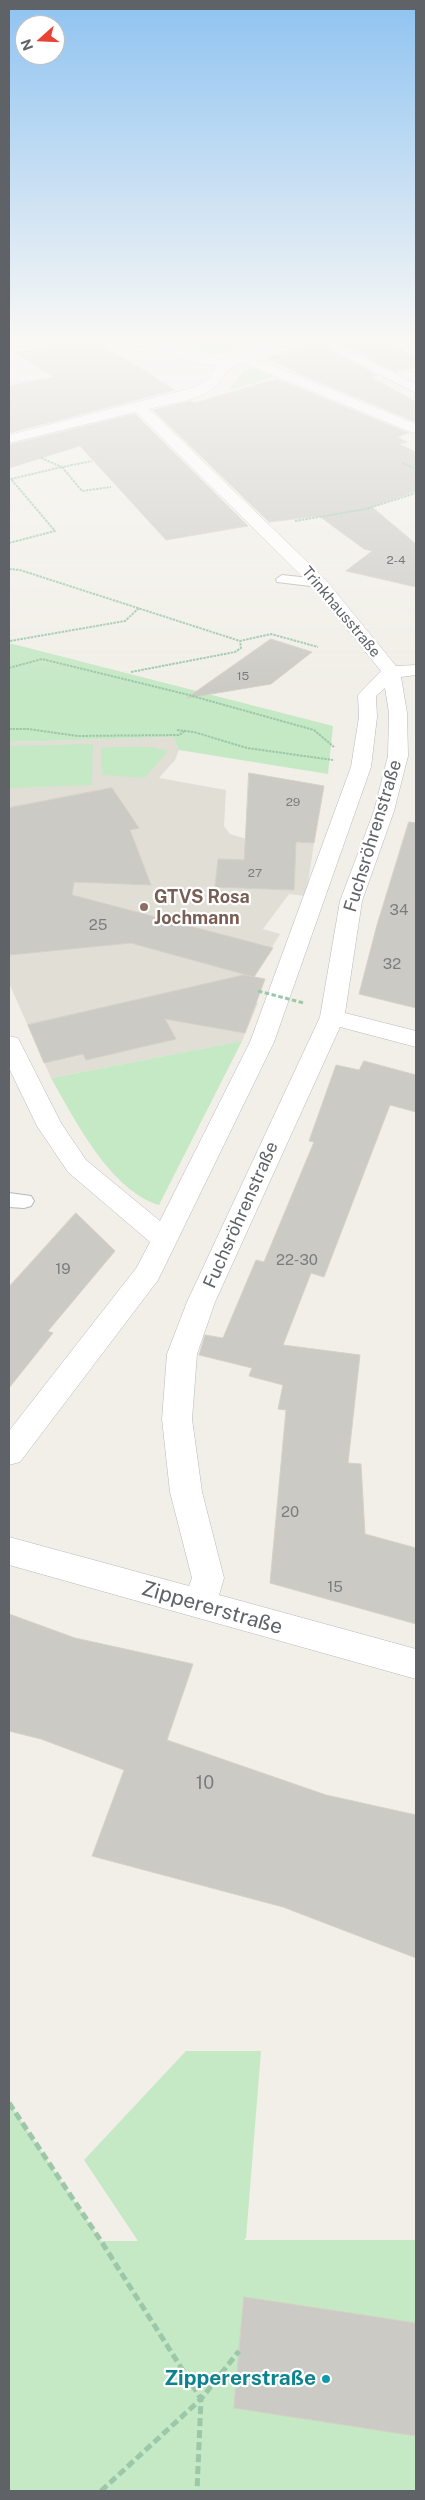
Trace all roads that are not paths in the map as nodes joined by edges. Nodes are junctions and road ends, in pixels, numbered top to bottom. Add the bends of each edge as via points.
1 (191, 459) edge
2 (282, 579) dead end
3 (319, 583) junction
4 (416, 670) edge
5 (391, 672) junction
6 (332, 1017) junction
7 (416, 1039) edge
8 (9, 1044) edge
9 (164, 1240) junction
10 (9, 1453) edge
11 (9, 1551) edge
12 (200, 1604) junction
13 (416, 1664) edge

1 - 3 street, Trinkhausstraße
2 - 3 lane
3 - 5 street, Trinkhausstraße
4 - 5 street
5 - 6 street, Fuchsröhrenstraße via 398,713 398,756 384,811 351,901
5 - 9 street, Fuchsröhrenstraße via 367,695 368,717 361,767 262,1042
6 - 7 street
6 - 12 street, Fuchsröhrenstraße via 201,1302 182,1354 177,1419 186,1492 208,1578
8 - 9 street via 50,1126 77,1166
9 - 10 street, Fuchsröhrenstraße via 148,1273
11 - 12 street, Zippererstraße
12 - 13 street, Zippererstraße

